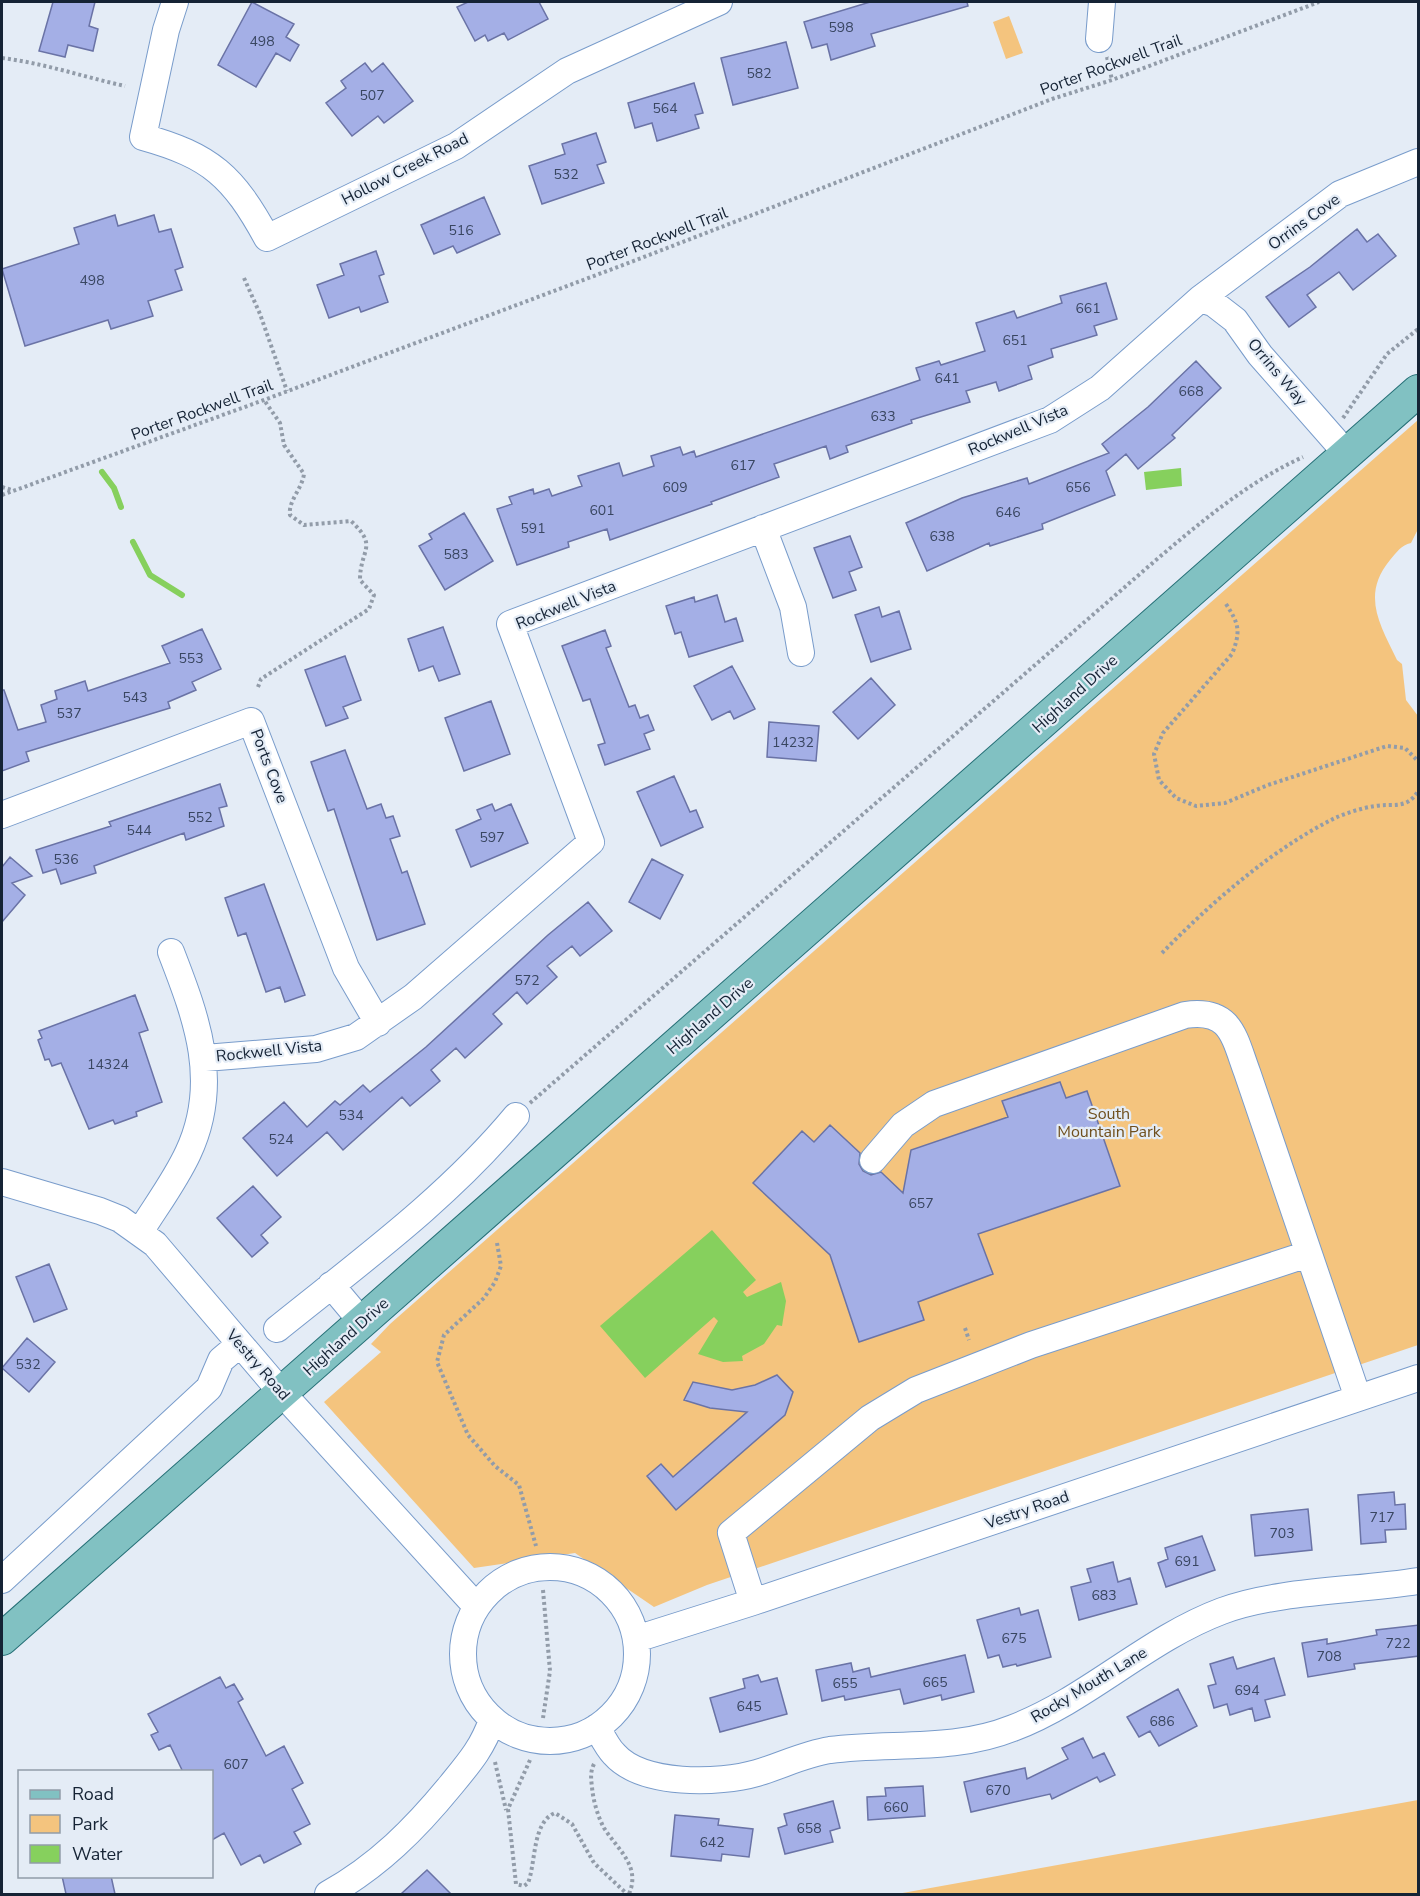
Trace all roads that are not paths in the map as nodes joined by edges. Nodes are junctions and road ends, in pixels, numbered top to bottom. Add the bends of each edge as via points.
1 (175, 2) edge
2 (719, 2) edge
3 (1102, 2) edge
4 (1099, 39) dead end
5 (1419, 162) edge
6 (1200, 299) junction
7 (1419, 392) edge
8 (1338, 444) junction
9 (764, 528) junction
10 (801, 653) dead end
11 (2, 815) edge
12 (171, 952) dead end
13 (378, 1023) junction
14 (205, 1058) junction
15 (516, 1116) road end
16 (873, 1160) dead end
17 (2, 1182) edge
18 (140, 1232) junction
19 (1308, 1254) junction
20 (331, 1285) junction
21 (363, 1322) junction
22 (277, 1329) dead end
23 (240, 1344) junction
24 (1419, 1378) edge
25 (282, 1393) junction
26 (1358, 1398) junction
27 (2, 1580) edge
28 (1419, 1581) edge
29 (753, 1602) junction
30 (476, 1606) junction
31 (2, 1639) edge
32 (636, 1639) junction
33 (492, 1720) junction
34 (597, 1727) junction
35 (328, 1894) edge

1 - 2 street, Hollow Creek Road via 143,136 192,153 214,166 234,184 267,238 456,146 567,71
3 - 4 street
5 - 6 street, Orrins Cove via 1340,194
6 - 8 street, Orrins Way via 1213,303 1235,320 1260,355
6 - 9 street, Rockwell Vista via 1100,388 1068,411
7 - 8 main road, Highland Drive
8 - 21 main road, Highland Drive
9 - 10 street via 793,607
9 - 13 street, Rockwell Vista via 510,624 591,842
11 - 13 street, Ports Cove via 251,721 346,968
12 - 14 street
13 - 14 street, Rockwell Vista via 356,1037 316,1049
14 - 18 street via 202,1106 189,1152
15 - 20 street via 435,1201
16 - 19 street via 903,1125 934,1104 1185,1015 1211,1014 1230,1029
17 - 18 street, Vestry Road via 100,1211
18 - 23 street, Vestry Road
19 - 26 street
19 - 29 street via 1031,1345 959,1371 891,1403 731,1533
20 - 21 street
20 - 22 street
21 - 25 main road, Highland Drive
23 - 25 street, Vestry Road
23 - 27 street via 221,1360 209,1388
24 - 26 street, Vestry Road
25 - 30 street, Vestry Road
25 - 31 main road, Highland Drive
26 - 29 street, Vestry Road
28 - 34 street, Rocky Mouth Lane via 1269,1600 1223,1611 1177,1633 1038,1718 993,1735 953,1744 829,1750 735,1779 691,1781 650,1773 622,1761 613,1754
29 - 32 street, Vestry Road
30 - 32 street via 497,1585 523,1571 552,1567 582,1573 607,1588 626,1611
30 - 33 street via 466,1629 462,1654 466,1678 476,1701
32 - 34 street via 637,1665 630,1689 616,1711
33 - 34 street via 516,1735 543,1741 572,1739
33 - 35 street via 484,1743 415,1827 380,1860

